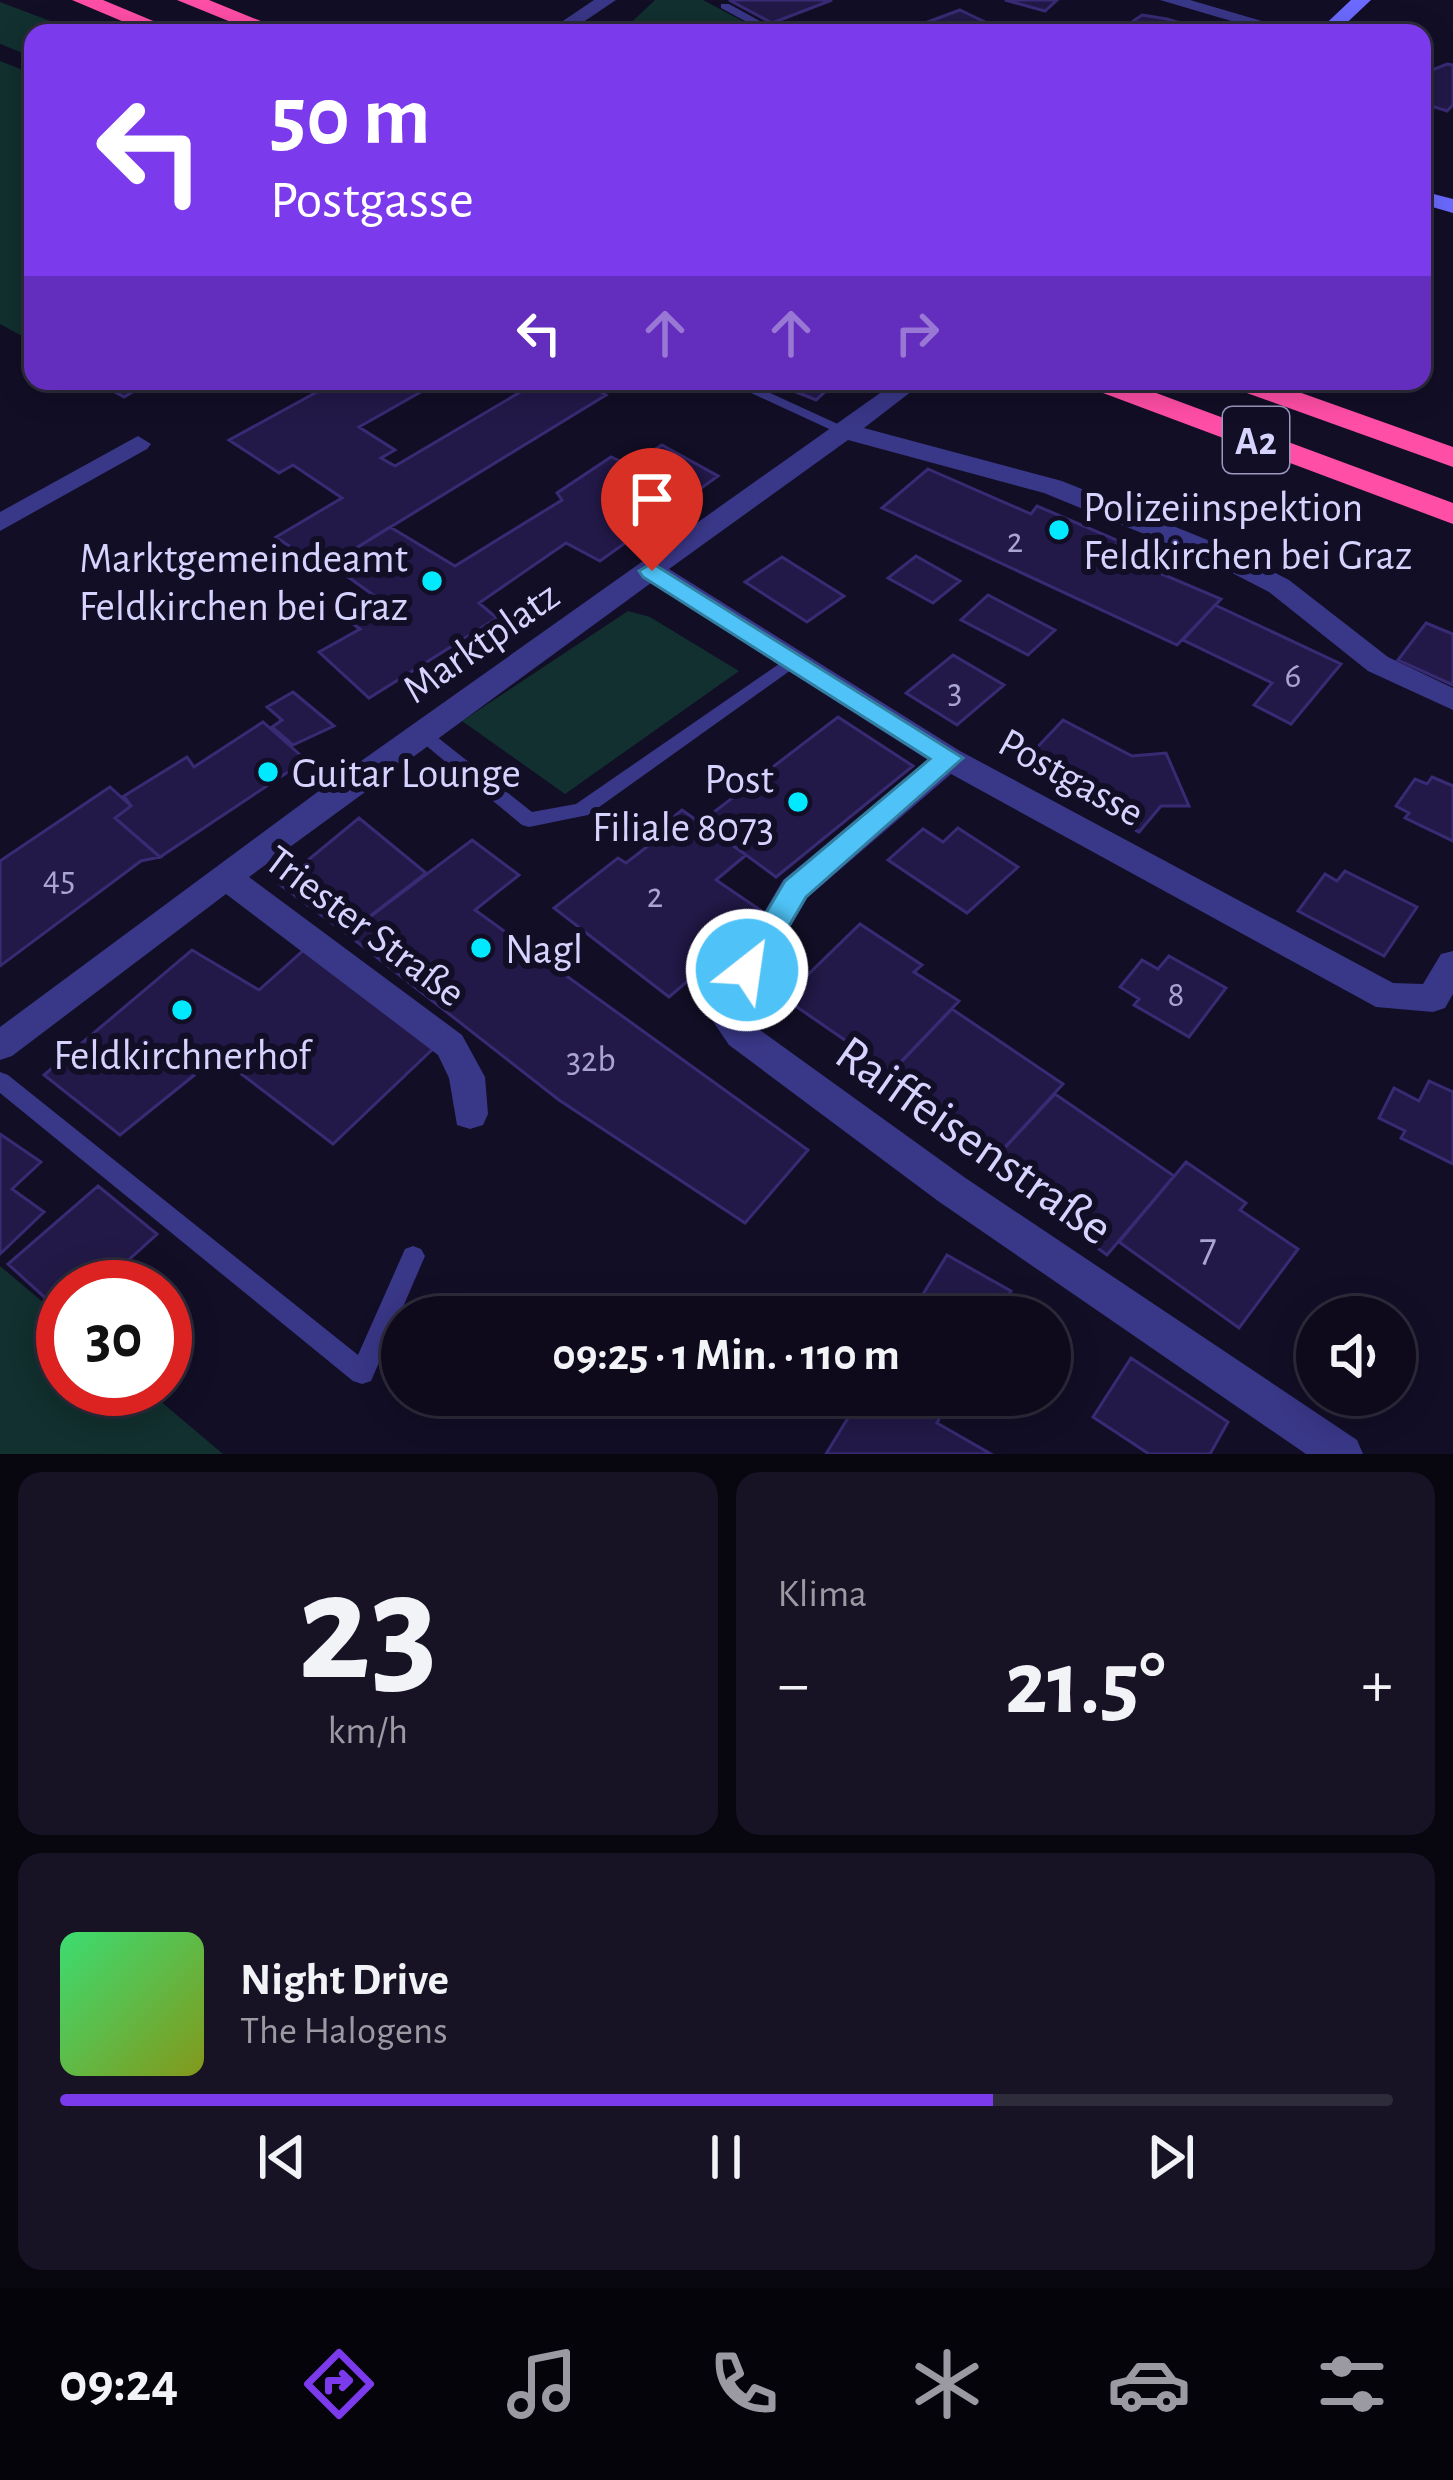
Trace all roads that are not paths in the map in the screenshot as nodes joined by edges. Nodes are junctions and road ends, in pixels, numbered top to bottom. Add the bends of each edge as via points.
1 (83, 0) edge
2 (188, 0) edge
3 (607, 0) edge
4 (1168, 0) edge
5 (1362, 0) edge
6 (725, 6) dead end
7 (147, 24) edge
8 (255, 24) edge
9 (568, 24) edge
10 (759, 24) edge
11 (1260, 24) edge
12 (1335, 24) edge
13 (752, 390) edge
14 (902, 390) edge
15 (1121, 390) edge
16 (1265, 390) edge
17 (845, 431) junction
18 (138, 444) dead end
19 (1453, 458) edge
20 (1453, 514) edge
21 (0, 523) edge
22 (652, 571) junction
23 (792, 661) junction
24 (1453, 700) edge
25 (421, 734) junction
26 (949, 758) junction
27 (356, 780) joint
28 (226, 877) junction
29 (1453, 964) edge
30 (0, 1046) edge
31 (0, 1081) edge
32 (470, 1114) dead end
33 (413, 1256) dead end
34 (1342, 1454) edge

1 - 7 highway
2 - 8 highway
3 - 9 street
4 - 11 street
5 - 12 main road
6 - 10 lane
13 - 17 lane
14 - 17 street
15 - 20 highway, A2
16 - 19 highway, A2
17 - 22 street
17 - 24 street via 1053,487 1216,553 1279,586 1378,664
18 - 21 street
22 - 23 street, Postgasse
22 - 25 street, Marktplatz
23 - 25 lane via 581,810 552,820 529,820
23 - 26 street, Postgasse
25 - 27 street, Marktplatz
26 - 29 street, Postgasse via 1388,997 1432,998
26 - 34 street, Raiffeisenstraße via 795,889 723,1011 741,1035 951,1189
27 - 28 street, Triester Straße
28 - 30 street, Triester Straße
28 - 32 street, Triester Straße via 450,1045 467,1077
31 - 33 lane via 362,1372

